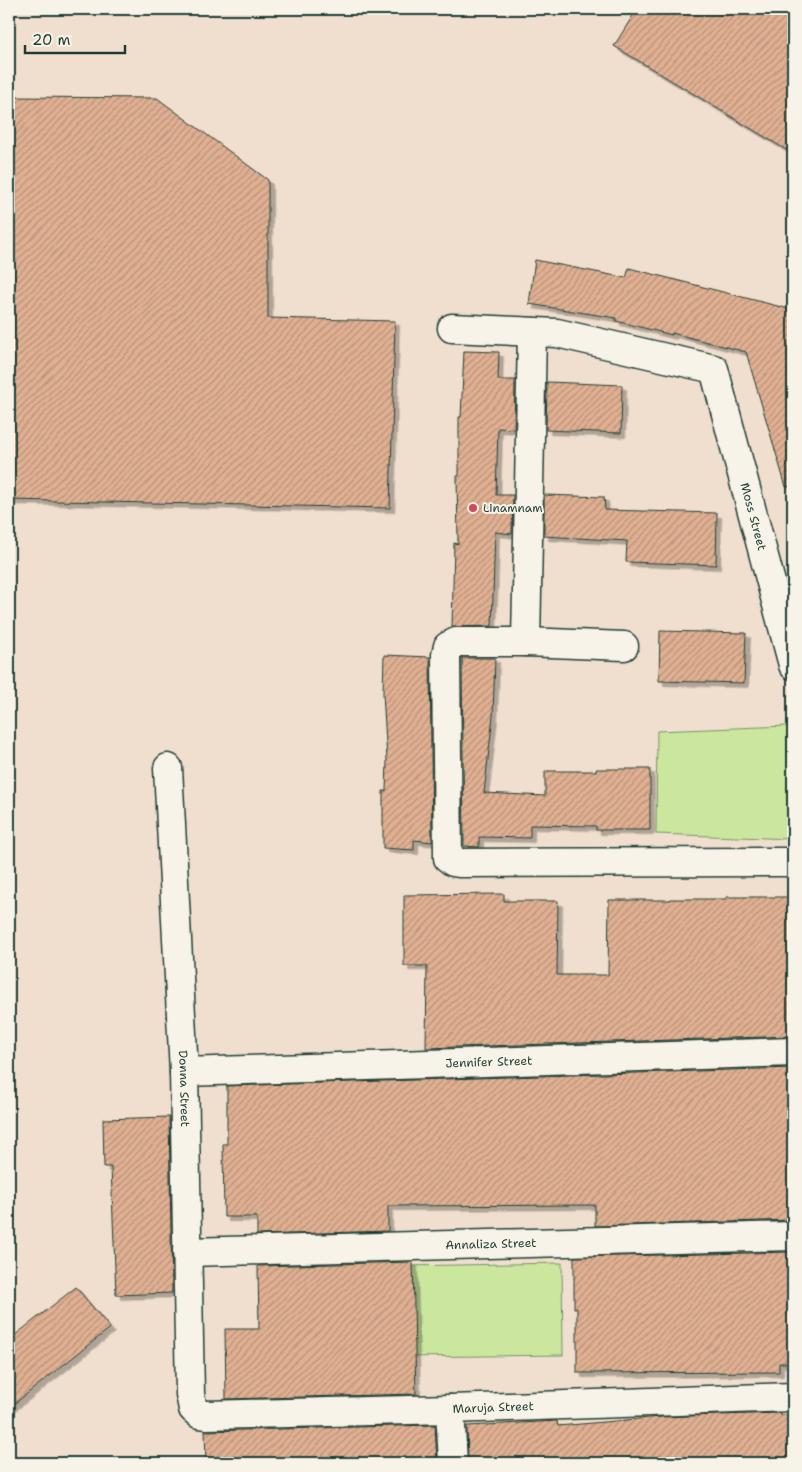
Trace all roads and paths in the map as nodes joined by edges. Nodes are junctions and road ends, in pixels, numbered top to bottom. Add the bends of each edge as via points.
1 (452, 328) dead end
2 (532, 332) junction
3 (526, 642) junction
4 (624, 646) dead end
5 (793, 665) edge
6 (168, 768) dead end
7 (793, 862) edge
8 (793, 1052) edge
9 (184, 1072) junction
10 (793, 1236) edge
11 (187, 1252) junction
12 (793, 1398) edge
13 (193, 1409) joint
14 (450, 1409) junction
15 (453, 1463) edge

1 - 2 street
2 - 3 street
2 - 5 street, Moss Street via 557,333 714,369
3 - 4 street
3 - 7 street via 456,642 446,650 448,858 459,863
6 - 9 street, Donna Street
8 - 9 street, Jennifer Street
9 - 11 street, Donna Street
10 - 11 street, Annaliza Street
11 - 13 street, Donna Street
12 - 14 street, Maruja Street
13 - 14 street, Maruja Street via 206,1415
14 - 15 street

